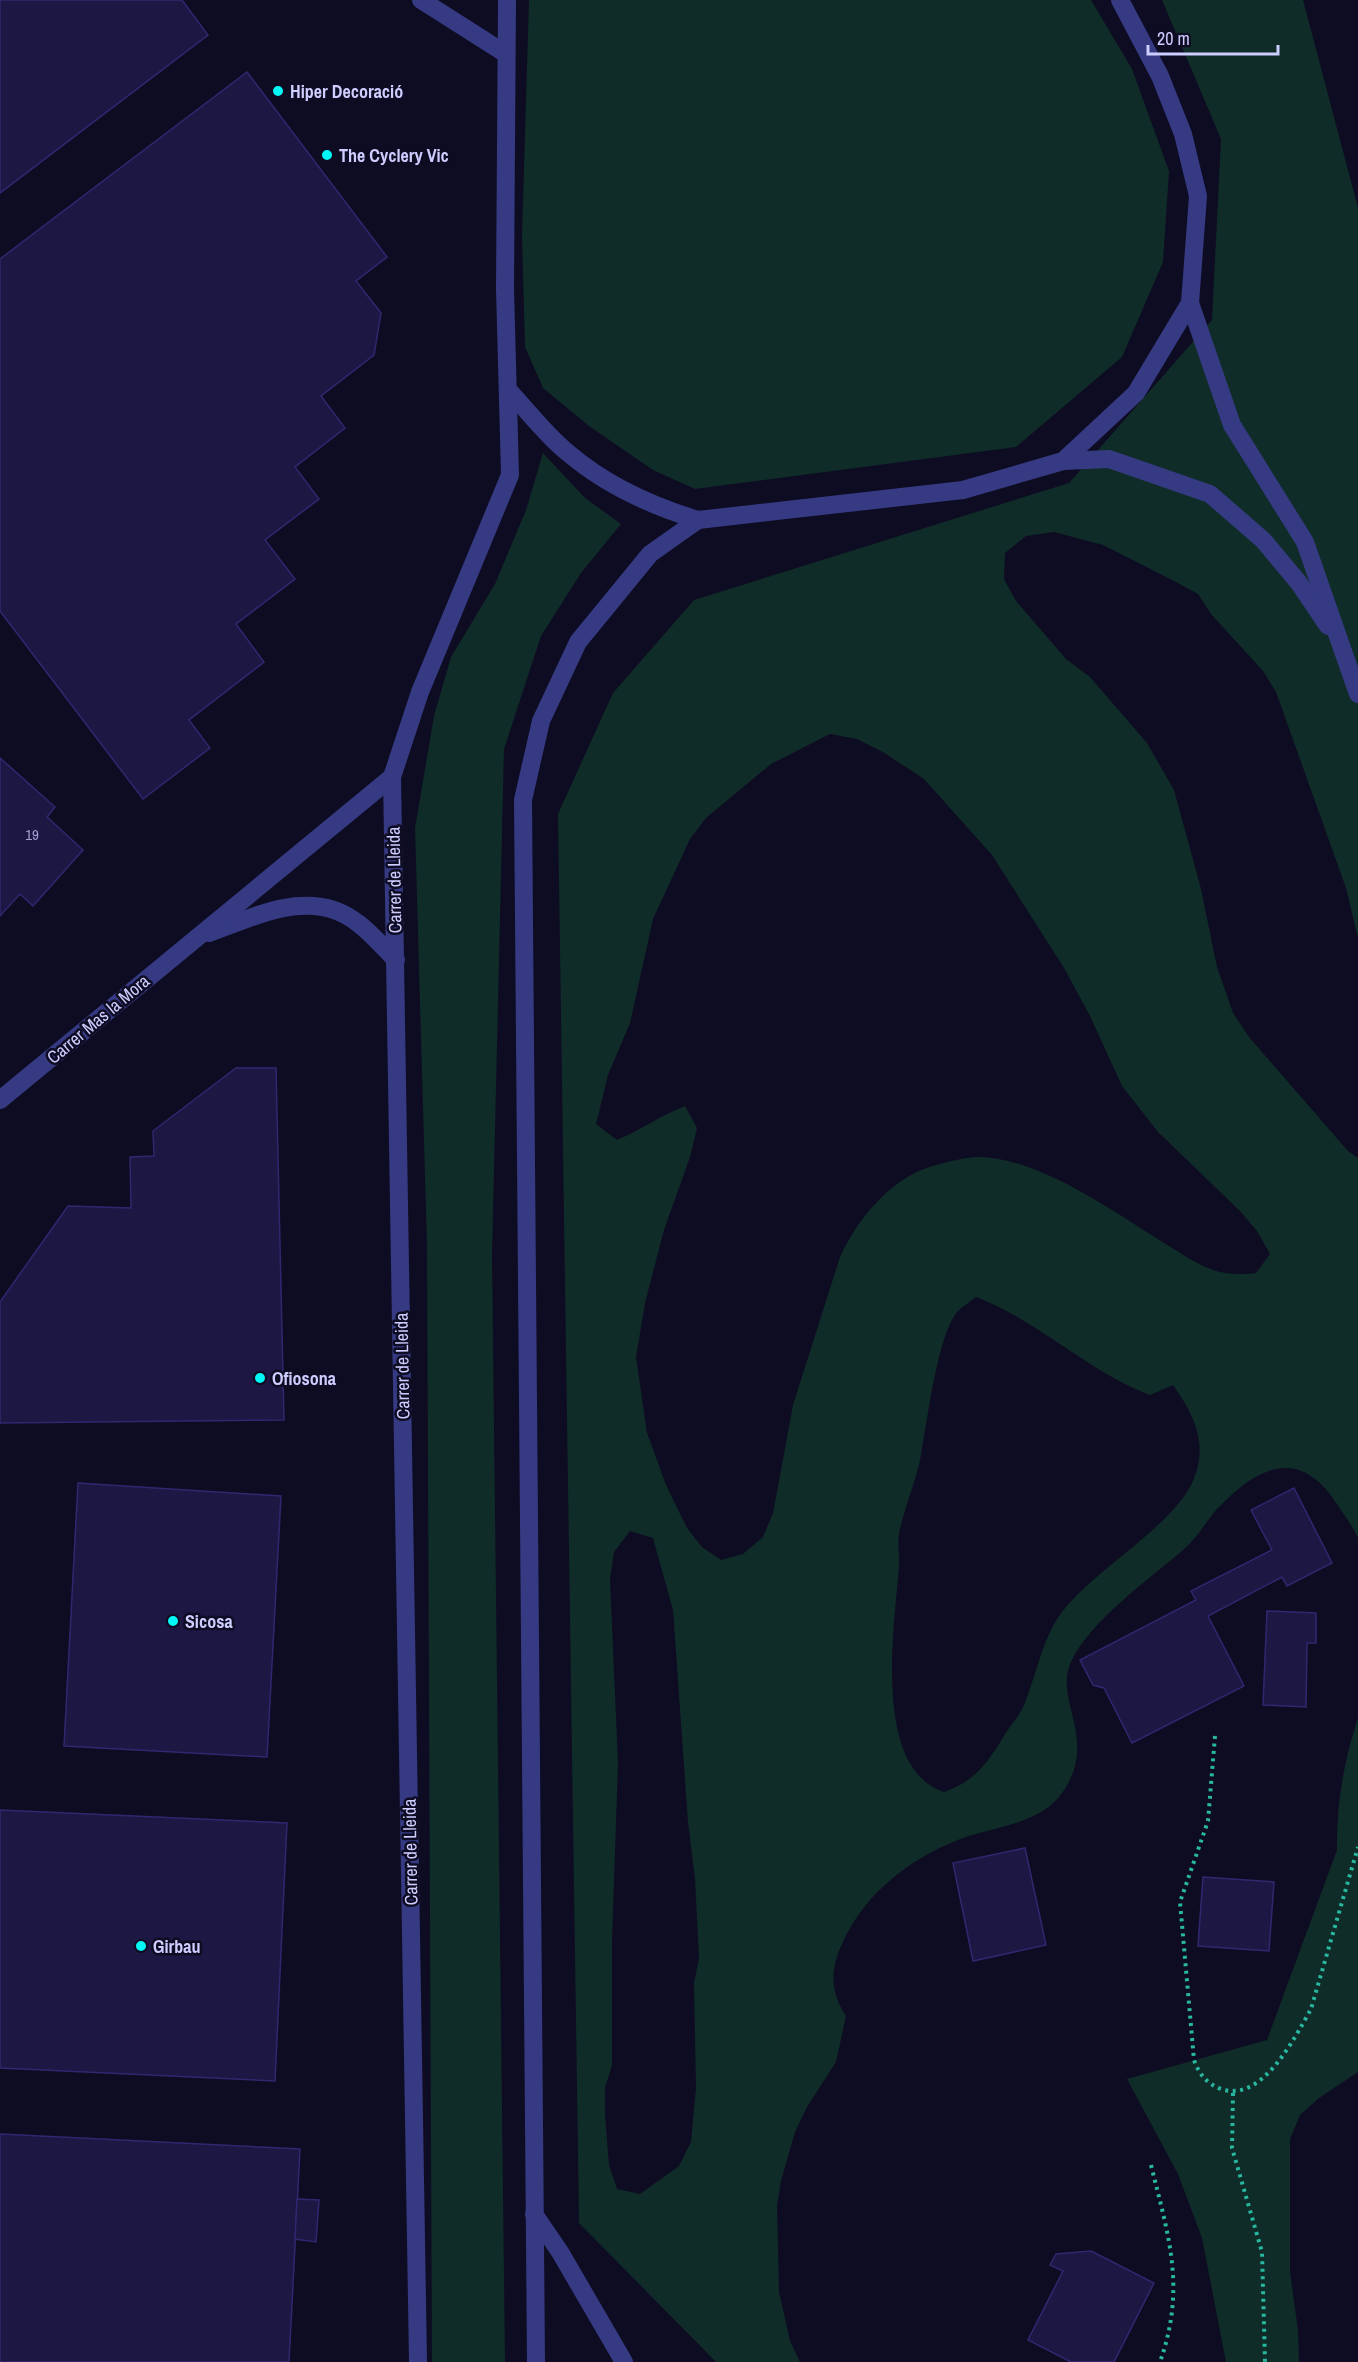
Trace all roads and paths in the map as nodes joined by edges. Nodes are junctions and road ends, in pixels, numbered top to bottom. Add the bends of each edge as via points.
1 (421, 0) edge
2 (507, 0) edge
3 (1120, 0) edge
4 (506, 54) junction
5 (1190, 303) junction
6 (509, 392) junction
7 (1063, 461) junction
8 (698, 520) junction
9 (1343, 648) junction
10 (1358, 694) edge
11 (393, 777) junction
12 (196, 938) junction
13 (396, 960) junction
14 (0, 1100) edge
15 (1215, 1736) dead end
16 (1358, 1848) edge
17 (1233, 2093) junction
18 (1151, 2165) dead end
19 (534, 2214) junction
20 (418, 2362) edge
21 (536, 2362) edge
22 (624, 2362) edge
23 (1160, 2362) edge
24 (1265, 2362) edge

1 - 4 street
2 - 4 street, Carrer de Lleida
3 - 5 street via 1160,76 1183,134 1198,196
4 - 6 street, Carrer de Lleida via 505,289
5 - 7 street via 1136,393
5 - 9 street via 1232,425 1305,542
6 - 8 street via 566,452 602,479
6 - 11 street, Carrer de Lleida via 510,475 420,692
7 - 8 street via 963,490
7 - 9 street via 1109,459 1210,494 1263,540 1299,583
8 - 19 street via 650,554 578,642 541,721 523,800
9 - 10 street
11 - 12 street, Carrer Mas la Mora
11 - 13 street, Carrer de Lleida
12 - 13 street, Carrer Mas la Mora via 273,909 319,904 358,922
12 - 14 street, Carrer Mas la Mora
13 - 20 street, Carrer de Lleida
15 - 17 path via 1208,1821 1180,1902 1194,2060 1210,2085
16 - 17 path via 1311,2009 1282,2057 1255,2087
17 - 24 path via 1232,2148 1262,2252
18 - 23 path via 1172,2249 1175,2294 1170,2333
19 - 21 street
19 - 22 street

